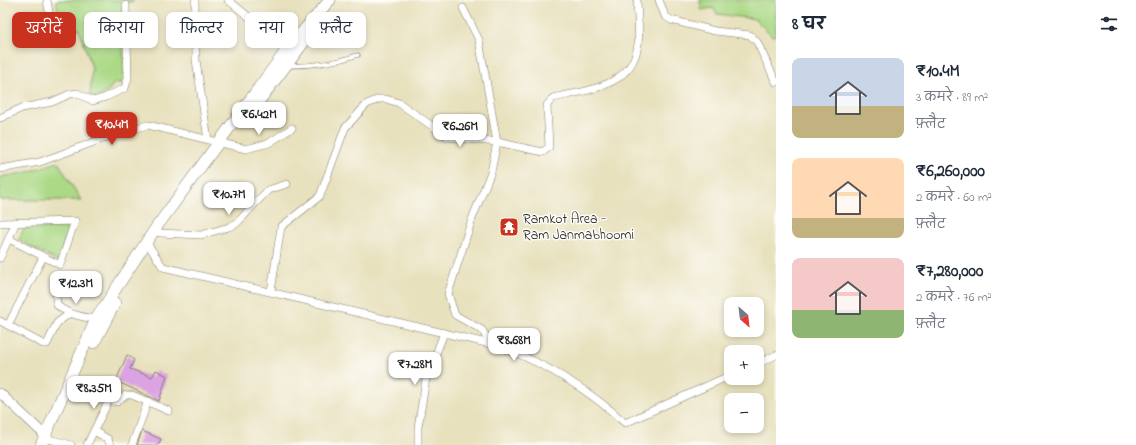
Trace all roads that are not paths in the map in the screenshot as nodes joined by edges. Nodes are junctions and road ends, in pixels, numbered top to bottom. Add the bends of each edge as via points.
1 (47, 0) edge
2 (195, 0) edge
3 (228, 0) edge
4 (330, 0) edge
5 (337, 0) edge
6 (637, 0) edge
7 (659, 0) edge
8 (126, 5) dead end
9 (463, 8) dead end
10 (49, 12) edge
11 (291, 51) junction
12 (358, 54) dead end
13 (285, 66) junction
14 (776, 82) edge
15 (0, 118) edge
16 (292, 128) dead end
17 (208, 140) junction
18 (497, 142) junction
19 (223, 144) junction
20 (0, 169) edge
21 (287, 184) dead end
22 (16, 222) junction
23 (0, 223) edge
24 (160, 233) junction
25 (9, 239) junction
26 (149, 246) junction
27 (43, 257) junction
28 (0, 258) edge
29 (66, 279) dead end
30 (270, 291) junction
31 (70, 313) junction
32 (101, 320) junction
33 (0, 321) edge
34 (8, 325) junction
35 (444, 333) junction
36 (490, 343) junction
37 (776, 355) edge
38 (764, 361) edge
39 (724, 378) edge
40 (75, 384) junction
41 (0, 393) edge
42 (109, 400) junction
43 (148, 401) junction
44 (169, 411) dead end
45 (94, 431) junction
46 (46, 441) edge
47 (72, 445) edge
48 (87, 445) edge
49 (110, 445) edge
50 (132, 445) edge
51 (418, 445) edge

1 - 10 street
2 - 17 street via 196,60
3 - 11 street
4 - 11 main road
5 - 11 main road
6 - 18 street via 638,42 636,53 626,71 617,80 606,85 549,101 548,147 544,152
7 - 14 street via 665,16 672,20 715,31 750,35 757,42
8 - 15 street via 128,78 125,88 93,101 77,93 70,94 52,102 22,108
9 - 18 street via 479,40
11 - 13 main road
11 - 19 main road
12 - 13 lane via 342,61 318,65
13 - 19 main road
16 - 19 street via 269,143 246,149
17 - 19 street
17 - 20 street via 148,125 121,132 40,162
18 - 30 street via 448,137 405,106 392,100 379,99 367,104 345,128 320,196 281,227
18 - 36 street via 491,172 472,219 448,294 455,314 482,330
19 - 24 main road
19 - 32 main road via 155,229
21 - 24 street via 268,190 237,223 229,227 201,235
22 - 23 street
22 - 25 street
22 - 27 street via 75,221 60,265
24 - 26 main road
25 - 27 street
25 - 28 street
26 - 30 street via 163,266
26 - 32 main road
27 - 34 street
29 - 31 street via 55,301
30 - 35 street
31 - 32 street
31 - 34 street via 58,323 47,344
32 - 40 main road
32 - 46 main road
33 - 34 street
35 - 36 street
35 - 51 street via 426,379 418,427
36 - 39 street via 527,357 577,384 625,424
37 - 38 street
40 - 42 street
40 - 46 main road
41 - 46 street
42 - 43 street via 117,402 128,395
42 - 45 street
43 - 44 street
43 - 50 street
45 - 48 street
45 - 49 street via 108,439
46 - 47 street

